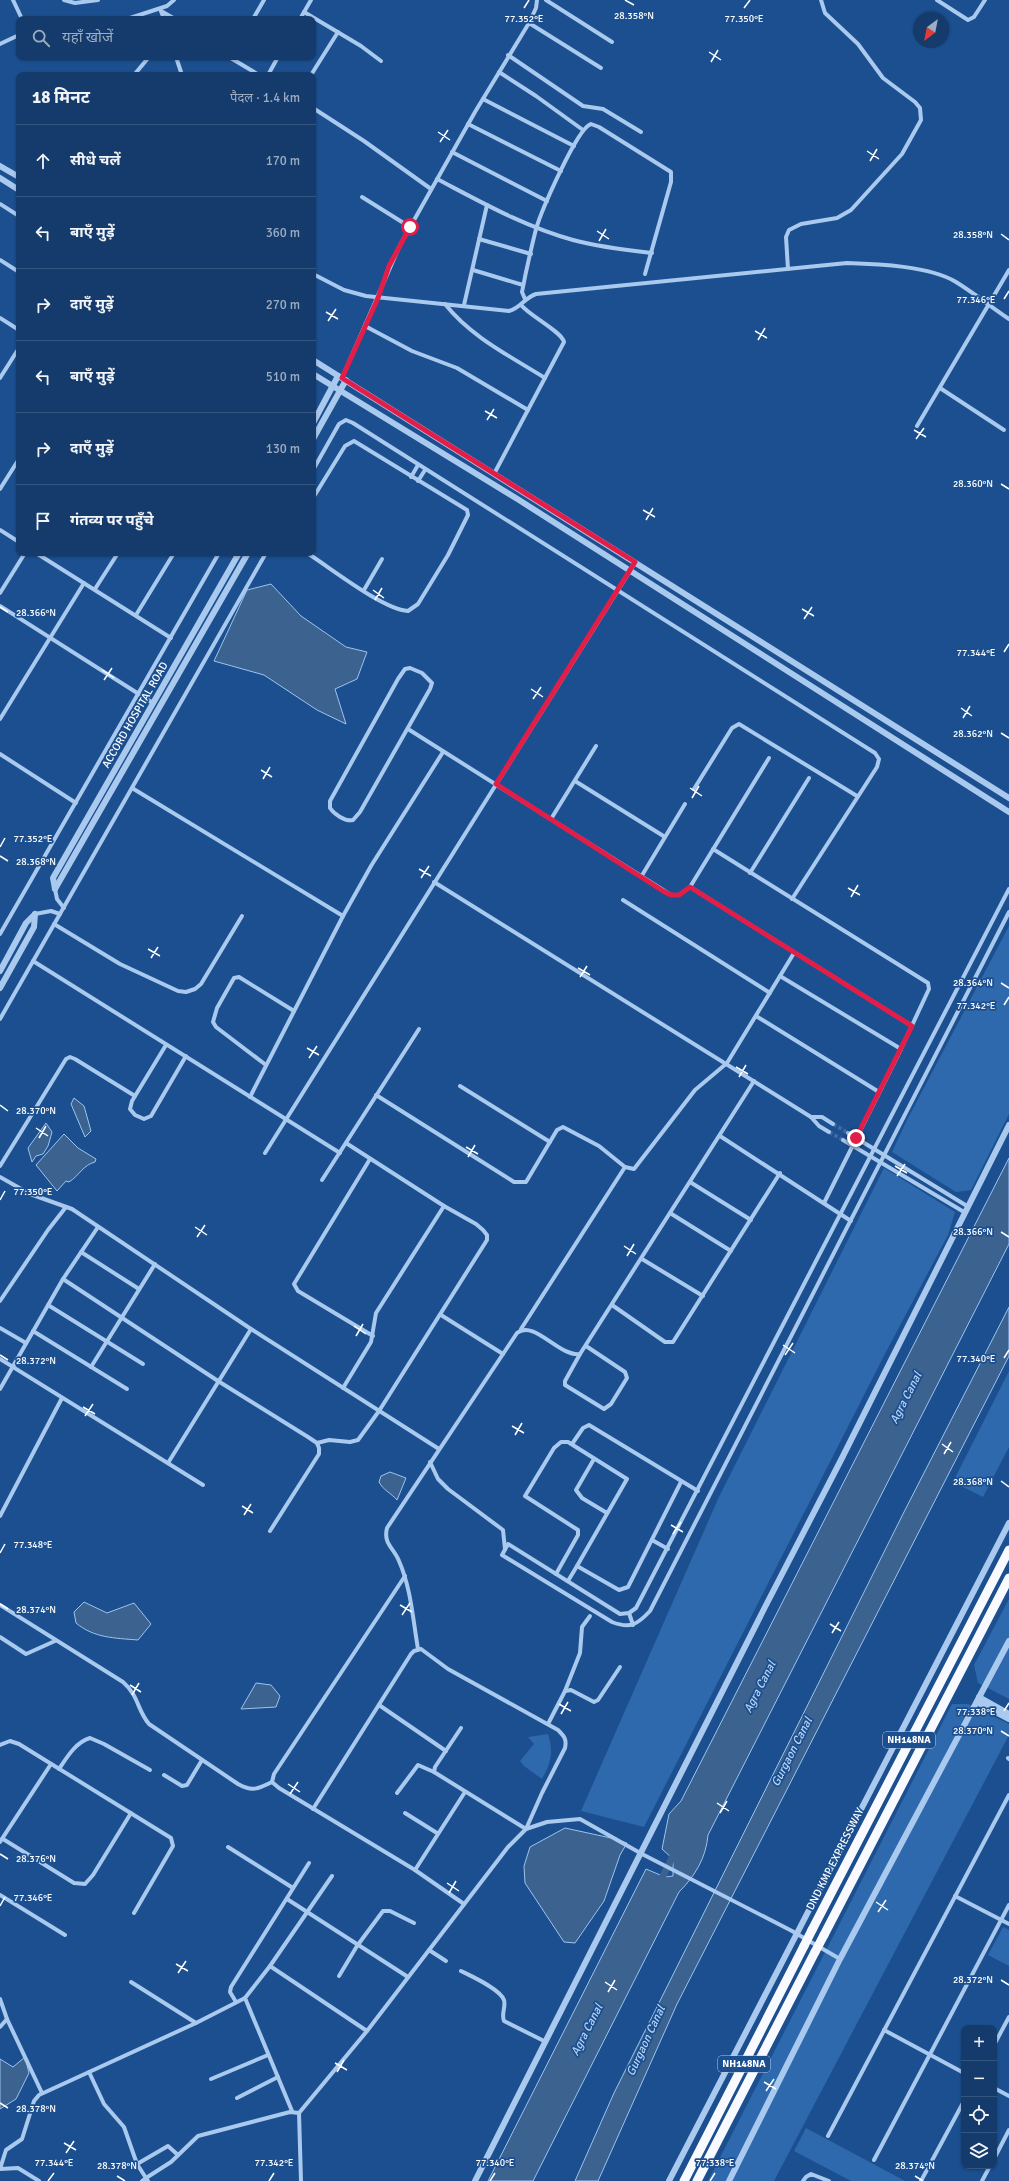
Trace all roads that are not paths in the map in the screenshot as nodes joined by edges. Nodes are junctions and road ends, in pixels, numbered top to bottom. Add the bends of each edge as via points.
1 (14, 0) edge
2 (64, 0) edge
3 (98, 0) edge
4 (174, 0) edge
5 (264, 0) edge
6 (311, 0) edge
7 (537, 0) edge
8 (546, 0) edge
9 (821, 0) edge
10 (937, 0) edge
11 (985, 0) edge
12 (161, 10) junction
13 (304, 12) junction
14 (21, 16) edge
15 (138, 16) edge
16 (163, 16) edge
17 (170, 16) edge
18 (255, 16) edge
19 (302, 16) edge
20 (311, 16) edge
21 (316, 19) edge
22 (529, 23) junction
23 (338, 32) junction
24 (16, 36) edge
25 (612, 42) dead end
26 (0, 44) edge
27 (508, 55) junction
28 (146, 60) edge
29 (177, 60) edge
30 (235, 60) edge
31 (276, 60) edge
32 (381, 61) dead end
33 (601, 68) dead end
34 (136, 72) edge
35 (181, 72) edge
36 (254, 72) edge
37 (270, 72) edge
38 (314, 72) edge
39 (498, 72) junction
40 (483, 98) junction
41 (316, 110) edge
42 (468, 124) junction
43 (583, 130) junction
44 (641, 132) dead end
45 (574, 146) junction
46 (452, 152) junction
47 (0, 166) edge
48 (561, 171) junction
49 (16, 175) edge
50 (0, 178) edge
51 (437, 179) junction
52 (16, 188) edge
53 (431, 189) junction
54 (362, 197) dead end
55 (547, 201) junction
56 (0, 204) edge
57 (487, 205) junction
58 (16, 214) edge
59 (410, 227) junction
60 (536, 228) junction
61 (479, 239) junction
62 (652, 253) junction
63 (531, 254) junction
64 (0, 260) edge
65 (788, 269) junction
66 (16, 270) edge
67 (473, 270) junction
68 (1009, 270) edge
69 (645, 274) dead end
70 (316, 276) edge
71 (523, 285) junction
72 (378, 298) junction
73 (525, 299) junction
74 (445, 304) junction
75 (521, 305) junction
76 (988, 305) junction
77 (464, 306) junction
78 (0, 318) edge
79 (1009, 319) edge
80 (365, 326) junction
81 (16, 328) edge
82 (16, 353) edge
83 (316, 362) edge
84 (316, 376) edge
85 (0, 378) edge
86 (342, 378) junction
87 (546, 378) junction
88 (332, 386) junction
89 (940, 388) junction
90 (340, 391) junction
91 (528, 410) junction
92 (316, 417) edge
93 (917, 426) dead end
94 (1004, 430) dead end
95 (316, 434) edge
96 (16, 465) edge
97 (316, 465) edge
98 (418, 465) junction
99 (425, 470) junction
100 (494, 474) junction
101 (411, 476) junction
102 (418, 482) junction
103 (0, 489) edge
104 (316, 493) edge
105 (0, 530) edge
106 (16, 540) edge
107 (23, 556) edge
108 (41, 556) edge
109 (48, 556) edge
110 (116, 556) edge
111 (172, 556) edge
112 (217, 556) edge
113 (237, 556) edge
114 (246, 556) edge
115 (264, 556) edge
116 (312, 556) edge
117 (46, 559) junction
118 (382, 559) dead end
119 (635, 562) junction
120 (630, 570) junction
121 (84, 583) junction
122 (95, 589) junction
123 (364, 590) junction
124 (617, 591) junction
125 (0, 593) edge
126 (0, 606) edge
127 (136, 615) junction
128 (50, 638) junction
129 (171, 638) junction
130 (139, 695) junction
131 (153, 703) junction
132 (0, 719) edge
133 (408, 729) junction
134 (596, 746) dead end
135 (443, 752) junction
136 (0, 754) edge
137 (769, 758) dead end
138 (809, 778) dead end
139 (575, 781) junction
140 (496, 784) junction
141 (132, 788) junction
142 (694, 789) dead end
143 (857, 796) junction
144 (1009, 798) edge
145 (76, 802) junction
146 (685, 804) dead end
147 (1009, 812) edge
148 (551, 819) junction
149 (665, 837) junction
150 (713, 849) junction
151 (750, 873) junction
152 (641, 877) junction
153 (434, 882) junction
154 (690, 887) junction
155 (55, 889) junction
156 (1009, 889) edge
157 (792, 899) junction
158 (623, 900) dead end
159 (64, 908) junction
160 (1009, 912) edge
161 (35, 914) junction
162 (60, 914) junction
163 (242, 916) dead end
164 (343, 916) junction
165 (54, 924) junction
166 (0, 934) edge
167 (794, 953) junction
168 (33, 961) junction
169 (0, 971) edge
170 (780, 976) junction
171 (0, 988) edge
172 (770, 993) junction
173 (294, 1011) junction
174 (756, 1016) junction
175 (0, 1019) edge
176 (912, 1026) junction
177 (419, 1029) dead end
178 (166, 1045) junction
179 (901, 1049) junction
180 (186, 1056) junction
181 (727, 1063) junction
182 (266, 1065) junction
183 (754, 1081) junction
184 (460, 1086) dead end
185 (879, 1092) junction
186 (376, 1095) junction
187 (135, 1096) junction
188 (250, 1097) junction
189 (811, 1117) junction
190 (285, 1118) junction
191 (833, 1124) tunnel mouth
192 (1009, 1125) edge
193 (829, 1132) tunnel mouth
194 (848, 1133) tunnel mouth
195 (720, 1136) junction
196 (856, 1138) junction
197 (843, 1140) tunnel mouth
198 (550, 1142) junction
199 (346, 1143) junction
200 (853, 1146) junction
201 (874, 1149) junction
202 (265, 1153) dead end
203 (340, 1153) junction
204 (884, 1155) junction
205 (871, 1156) junction
206 (370, 1159) junction
207 (880, 1162) junction
208 (0, 1166) edge
209 (625, 1167) junction
210 (780, 1173) junction
211 (0, 1177) edge
212 (322, 1180) dead end
213 (690, 1182) junction
214 (824, 1203) junction
215 (444, 1206) junction
216 (967, 1206) junction
217 (66, 1207) junction
218 (964, 1212) junction
219 (670, 1213) junction
220 (841, 1214) junction
221 (751, 1220) junction
222 (850, 1221) junction
223 (98, 1226) junction
224 (731, 1251) junction
225 (81, 1252) junction
226 (642, 1260) junction
227 (155, 1264) junction
228 (64, 1279) junction
229 (139, 1289) junction
230 (703, 1296) junction
231 (0, 1301) edge
232 (612, 1305) junction
233 (48, 1306) junction
234 (441, 1315) junction
235 (122, 1316) junction
236 (0, 1328) edge
237 (521, 1329) junction
238 (251, 1330) junction
239 (33, 1331) junction
240 (373, 1336) junction
241 (107, 1341) junction
242 (26, 1343) junction
243 (586, 1346) junction
244 (503, 1354) junction
245 (580, 1354) junction
246 (0, 1359) edge
247 (143, 1364) dead end
248 (12, 1367) junction
249 (91, 1367) junction
250 (218, 1381) junction
251 (343, 1388) junction
252 (0, 1389) edge
253 (128, 1389) dead end
254 (62, 1398) junction
255 (379, 1411) junction
256 (317, 1443) junction
257 (572, 1444) junction
258 (439, 1449) junction
259 (594, 1459) junction
260 (430, 1462) junction
261 (168, 1463) junction
262 (681, 1482) junction
263 (203, 1485) dead end
264 (698, 1491) junction
265 (607, 1513) junction
266 (0, 1516) edge
267 (1009, 1523) edge
268 (270, 1531) dead end
269 (652, 1540) junction
270 (668, 1549) junction
271 (505, 1550) junction
272 (1009, 1550) edge
273 (577, 1566) junction
274 (556, 1574) junction
275 (405, 1576) junction
276 (1009, 1578) edge
277 (568, 1581) junction
278 (0, 1605) edge
279 (628, 1614) junction
280 (590, 1616) dead end
281 (633, 1625) junction
282 (0, 1637) edge
283 (55, 1641) junction
284 (1009, 1641) edge
285 (418, 1649) junction
286 (620, 1666) dead end
287 (565, 1691) junction
288 (978, 1700) junction
289 (379, 1705) junction
290 (1009, 1714) edge
291 (1009, 1719) edge
292 (548, 1724) junction
293 (461, 1728) dead end
294 (0, 1746) edge
295 (446, 1751) junction
296 (202, 1760) junction
297 (51, 1764) junction
298 (58, 1768) junction
299 (150, 1770) dead end
300 (434, 1772) junction
301 (164, 1775) dead end
302 (272, 1782) junction
303 (464, 1792) junction
304 (397, 1793) dead end
305 (1009, 1795) edge
306 (313, 1809) junction
307 (131, 1813) junction
308 (405, 1813) dead end
309 (526, 1829) junction
310 (437, 1833) junction
311 (1, 1840) edge
312 (228, 1847) dead end
313 (644, 1855) junction
314 (309, 1863) dead end
315 (415, 1870) junction
316 (332, 1876) dead end
317 (293, 1888) junction
318 (0, 1895) edge
319 (955, 1896) junction
320 (287, 1899) junction
321 (464, 1904) junction
322 (1009, 1905) edge
323 (308, 1912) junction
324 (134, 1914) dead end
325 (1001, 1920) junction
326 (414, 1923) dead end
327 (1009, 1924) edge
328 (794, 1932) junction
329 (65, 1935) dead end
330 (357, 1946) junction
331 (429, 1950) junction
332 (840, 1959) junction
333 (446, 1961) dead end
334 (270, 1966) junction
335 (460, 1971) dead end
336 (339, 1976) dead end
337 (408, 1977) junction
338 (131, 1982) dead end
339 (245, 1998) junction
340 (0, 1999) edge
341 (236, 2002) junction
342 (1009, 2017) edge
343 (7, 2019) junction
344 (196, 2023) junction
345 (0, 2027) edge
346 (884, 2030) junction
347 (367, 2031) junction
348 (997, 2039) edge
349 (544, 2041) junction
350 (930, 2054) junction
351 (268, 2055) junction
352 (961, 2071) edge
353 (89, 2072) junction
354 (278, 2077) junction
355 (210, 2079) dead end
356 (997, 2090) edge
357 (42, 2093) junction
358 (1009, 2096) edge
359 (237, 2098) dead end
360 (961, 2107) edge
361 (292, 2112) junction
362 (299, 2113) junction
363 (1009, 2130) edge
364 (828, 2136) dead end
365 (997, 2153) edge
366 (178, 2155) junction
367 (874, 2160) dead end
368 (137, 2164) junction
369 (988, 2169) edge
370 (145, 2180) edge
371 (39, 2181) edge
372 (301, 2181) edge
373 (475, 2181) edge
374 (670, 2181) edge
375 (684, 2181) edge
376 (697, 2181) edge
377 (729, 2181) edge
378 (804, 2181) edge
379 (829, 2181) edge
380 (921, 2181) edge
381 (982, 2181) edge

1 - 14 street
2 - 3 street via 75,3
4 - 12 street
5 - 18 street
6 - 13 street
7 - 22 street
8 - 25 street
9 - 65 street via 825,13 858,44 883,78 920,108 921,120 902,154 851,210 837,218 800,224 789,230 786,237
10 - 11 street via 968,20 974,17
12 - 15 street
12 - 16 street
12 - 17 street
13 - 19 street
13 - 20 street
21 - 23 street
22 - 27 street
22 - 33 street
23 - 32 street
23 - 38 street
24 - 26 street
27 - 39 street
27 - 44 street via 584,106 603,109
28 - 34 street
29 - 35 street
30 - 36 street
31 - 37 street
39 - 40 street
39 - 43 street
40 - 42 street
40 - 45 street
41 - 53 street
42 - 46 street
42 - 48 street
43 - 45 street
43 - 62 street via 588,125 595,124 671,172 671,182
45 - 48 street
46 - 51 street
46 - 55 street
47 - 49 street
48 - 55 street
50 - 52 street
51 - 53 street
51 - 57 street
53 - 59 street
54 - 59 street
55 - 60 street
56 - 58 street
57 - 60 street
57 - 61 street
59 - 72 street via 389,266
60 - 62 street via 592,245
60 - 63 street
61 - 63 street
61 - 67 street
62 - 69 street
63 - 71 street
64 - 66 street
65 - 73 street via 548,292
65 - 76 street via 847,263 908,268 956,281
67 - 71 street
67 - 77 street
68 - 76 street
70 - 72 street via 344,290
71 - 73 street
72 - 74 street
72 - 80 street
73 - 75 street
74 - 77 street
74 - 87 street via 470,331
75 - 77 street via 509,311
75 - 87 street via 564,339 563,346
76 - 79 street
76 - 89 street
78 - 81 street
80 - 86 street
80 - 91 street via 412,351 457,368
82 - 85 street
83 - 86 street
84 - 88 street
86 - 88 street
86 - 90 street
86 - 100 street
87 - 91 street
88 - 90 street
88 - 92 street
89 - 93 street
89 - 94 street
90 - 95 street
90 - 120 street
91 - 100 street
96 - 103 street
97 - 98 street via 339,424 346,420
98 - 99 street
98 - 101 street
99 - 102 street
99 - 124 street
100 - 119 street
101 - 102 street
101 - 104 street via 354,441 345,446
102 - 123 street via 467,510 467,519 448,555 414,608 395,608
105 - 106 street
107 - 125 street
108 - 117 street
109 - 117 street
110 - 122 street
111 - 127 street
112 - 129 street
113 - 131 street, ACCORD HOSPITAL ROAD
114 - 155 street
115 - 141 street
116 - 123 street
117 - 121 street
118 - 123 street
119 - 120 street
119 - 144 street
120 - 124 street
120 - 147 street
121 - 122 street
121 - 128 street
122 - 127 street
124 - 140 street
124 - 143 street via 875,753 879,763
126 - 128 street
127 - 129 street
128 - 130 street
128 - 132 street
129 - 130 street
130 - 131 street
130 - 145 street
131 - 155 street, ACCORD HOSPITAL ROAD via 53,878
133 - 133 street via 432,683 422,673 410,668 402,672 350,764 330,801 332,811 345,820 353,820
133 - 135 street
134 - 139 street
135 - 140 street
135 - 164 street via 371,866
136 - 145 street
137 - 150 street
138 - 151 street
139 - 148 street
139 - 149 street
140 - 148 street
140 - 153 street
141 - 159 street
141 - 164 street
142 - 143 street via 732,728 739,724
143 - 157 street
145 - 166 street
146 - 149 street
148 - 152 street
149 - 152 street
150 - 151 street
150 - 154 street
151 - 157 street
152 - 154 street via 671,895 679,895
153 - 181 street
153 - 190 street
154 - 167 street
155 - 159 street via 57,899
156 - 201 street
157 - 176 street via 926,980 929,989
158 - 172 street
159 - 162 street
160 - 204 street
161 - 162 street via 51,911
161 - 169 street via 26,923
161 - 171 street via 34,926
162 - 165 street
163 - 165 street via 201,984 186,992 134,972
164 - 173 street
165 - 168 street
167 - 170 street
167 - 176 street
168 - 175 street
168 - 178 street
170 - 172 street
170 - 179 street
172 - 174 street
173 - 182 street
173 - 182 street via 239,977 234,978 217,1008 213,1022 216,1027
174 - 181 street
174 - 185 street
176 - 179 street
177 - 186 street
178 - 180 street
178 - 187 street
179 - 185 street
180 - 187 street via 148,1119 139,1118 130,1109
180 - 188 street
181 - 183 street
181 - 209 street via 695,1090 637,1167
182 - 188 street
183 - 189 street
183 - 195 street
184 - 198 street
185 - 196 street
186 - 198 street via 514,1182 526,1182
186 - 199 street
187 - 208 street via 75,1059 66,1059
188 - 190 street
189 - 191 street via 822,1117
189 - 193 street
190 - 202 street
190 - 203 street
192 - 216 street
194 - 196 street
195 - 210 street
195 - 213 street
196 - 200 street
196 - 201 street
197 - 200 street
198 - 209 street via 560,1127 568,1128 599,1146
199 - 203 street
199 - 206 street
200 - 205 street
200 - 214 street
201 - 204 street
201 - 205 street
203 - 212 street
204 - 207 street
204 - 216 street
205 - 207 street
205 - 220 street
206 - 215 street
206 - 240 street via 294,1284 298,1291
207 - 218 street
207 - 222 street
209 - 237 street
210 - 214 street
210 - 221 street
211 - 217 street via 30,1194
213 - 219 street
213 - 221 street
214 - 220 street
215 - 234 street via 479,1227 487,1235 487,1240
215 - 240 street via 376,1313
216 - 218 street
217 - 223 street
217 - 231 street
218 - 313 street via 765,1607
219 - 224 street
219 - 226 street
220 - 222 street
220 - 264 street
221 - 224 street
222 - 281 street via 650,1611
223 - 225 street
223 - 227 street
224 - 230 street
225 - 228 street
225 - 229 street
226 - 230 street
226 - 232 street
227 - 229 street
227 - 238 street
228 - 233 street
228 - 235 street
229 - 235 street
230 - 232 street via 678,1338 669,1343
232 - 243 street
233 - 239 street
233 - 241 street
234 - 244 street
234 - 255 street
235 - 241 street
235 - 250 street
236 - 242 street
237 - 244 street
237 - 245 street via 530,1329 567,1353
238 - 250 street
238 - 251 street
239 - 242 street
239 - 249 street
240 - 251 street via 369,1347
241 - 247 street
241 - 249 street
242 - 248 street
243 - 245 street
243 - 245 street via 626,1372 627,1378 611,1404 604,1409 565,1385
244 - 258 street
246 - 248 street
248 - 252 street
248 - 254 street
249 - 253 street
250 - 256 street
250 - 261 street
251 - 255 street
254 - 261 street
254 - 266 street
255 - 256 street via 358,1440 329,1440
255 - 258 street
256 - 268 street via 319,1454
257 - 259 street
257 - 262 street via 588,1425
257 - 274 street via 561,1442 554,1448 525,1496 578,1530 578,1535
258 - 260 street
259 - 265 street via 576,1490 582,1498
259 - 265 street via 627,1479
260 - 271 street via 438,1479 448,1489 503,1530
260 - 275 street via 385,1535 399,1559
261 - 263 street
262 - 264 street
262 - 269 street
264 - 270 street
265 - 273 street
267 - 328 street
269 - 270 street
269 - 273 street via 628,1587 623,1590 618,1590
270 - 279 street via 643,1597 636,1608
271 - 274 street via 508,1544
271 - 281 street via 502,1555 612,1622 623,1626
272 - 375 highway, DND KMP EXPRESSWAY / NH148NA, bridge
273 - 277 street
274 - 277 street
275 - 285 street
275 - 302 street via 274,1774
276 - 376 highway, NH148NA, bridge
277 - 279 street via 620,1614
278 - 283 street
279 - 281 street
280 - 287 street via 581,1631 580,1653
282 - 283 street via 26,1654
283 - 296 street via 122,1682 137,1699 141,1712 149,1724
284 - 288 street
285 - 289 street via 411,1654
285 - 292 street via 448,1669
286 - 287 street via 598,1700 594,1702 571,1690
287 - 292 street
288 - 290 street
288 - 291 street
288 - 332 street
289 - 295 street
289 - 306 street
292 - 309 street via 564,1736 565,1748
293 - 295 street
294 - 297 street via 4,1742 14,1742
295 - 300 street
296 - 301 street via 187,1785 182,1786
296 - 302 street via 247,1789 256,1790
297 - 298 street
297 - 311 street
298 - 299 street via 82,1741 90,1738
298 - 307 street
300 - 303 street
300 - 304 street via 418,1765
302 - 306 street
303 - 309 street
303 - 310 street
305 - 319 street
306 - 315 street
307 - 311 street via 85,1884 74,1883
307 - 324 street via 169,1835 174,1843
308 - 310 street
309 - 313 street via 547,1822 580,1819
309 - 321 street via 508,1847
310 - 315 street
312 - 317 street
313 - 328 street
313 - 349 street
314 - 317 street
315 - 321 street
316 - 323 street
317 - 320 street
318 - 329 street
319 - 325 street
319 - 346 street
320 - 323 street
320 - 341 street via 230,1989
321 - 331 street
322 - 325 street
323 - 330 street
323 - 334 street
325 - 327 street
325 - 350 street
326 - 330 street via 390,1911 383,1911
328 - 332 street
328 - 374 street
330 - 336 street
330 - 337 street
331 - 333 street
331 - 337 street
332 - 377 street
334 - 339 street
334 - 347 street
335 - 349 street via 501,1994 504,2021
337 - 347 street
338 - 344 street
339 - 341 street
339 - 351 street
340 - 343 street
341 - 344 street
342 - 348 street
343 - 345 street
343 - 357 street
344 - 353 street
346 - 350 street
346 - 364 street
347 - 362 street
349 - 373 street
350 - 352 street
350 - 367 street
351 - 354 street
351 - 355 street
353 - 357 street
353 - 368 street via 104,2104 124,2127
354 - 359 street
354 - 361 street
356 - 358 street
357 - 371 street via 34,2101 22,2139 6,2150 0,2169 18,2168
360 - 380 street
361 - 362 street
361 - 366 street via 198,2136
362 - 372 street
363 - 365 street
366 - 368 street via 168,2146
366 - 370 street
368 - 370 street
369 - 381 street
378 - 379 street via 811,2174

